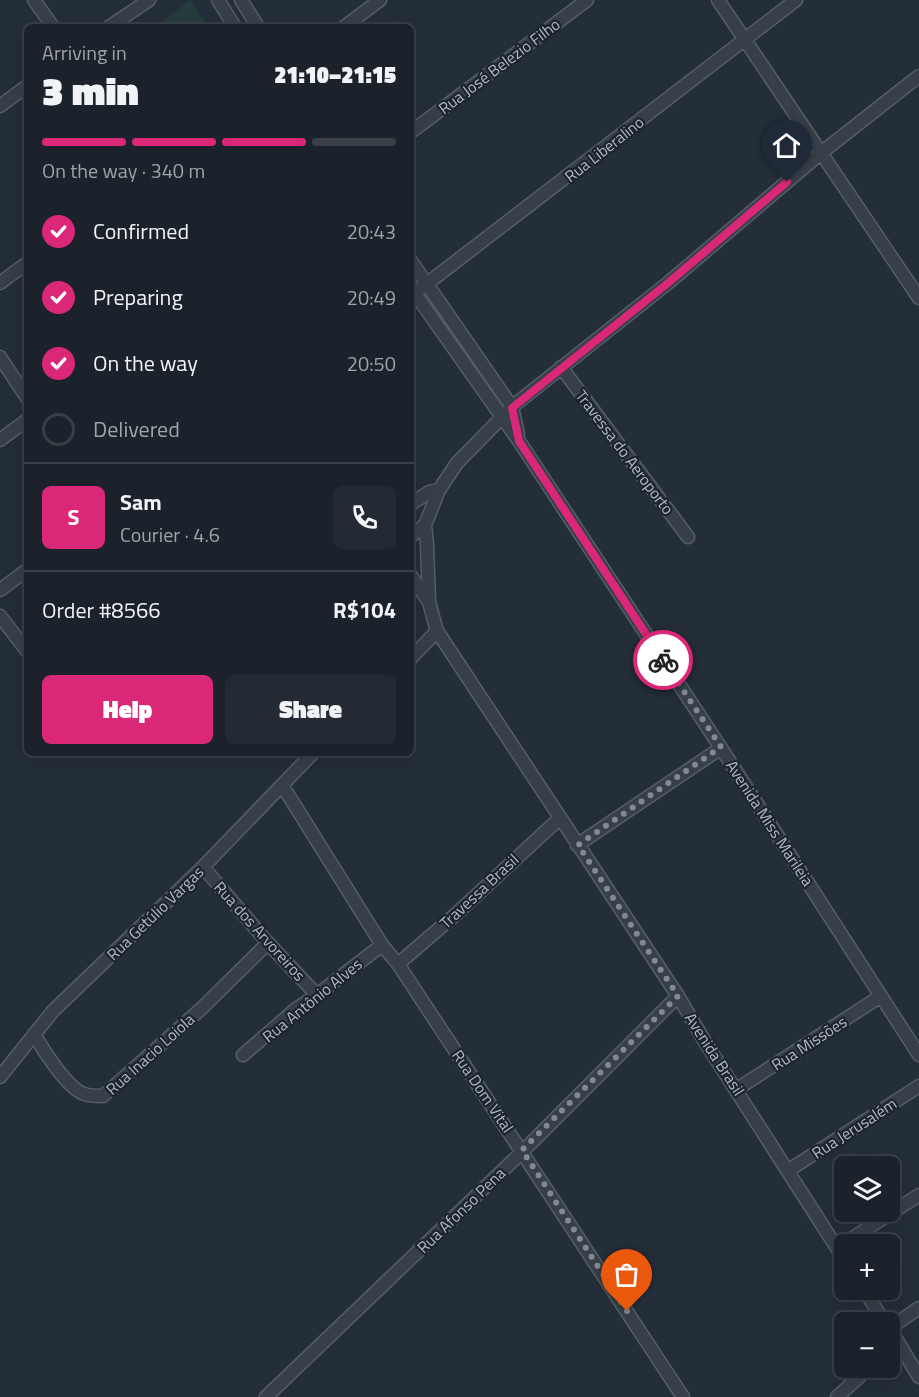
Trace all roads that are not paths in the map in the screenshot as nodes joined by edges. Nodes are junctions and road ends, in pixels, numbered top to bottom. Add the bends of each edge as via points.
1 (34, 0) edge
2 (149, 0) edge
3 (218, 0) edge
4 (241, 0) edge
5 (380, 0) edge
6 (587, 0) edge
7 (718, 0) edge
8 (796, 0) edge
9 (50, 24) edge
10 (113, 24) edge
11 (233, 24) edge
12 (256, 24) edge
13 (348, 24) edge
14 (747, 39) junction
15 (919, 76) edge
16 (24, 88) edge
17 (0, 106) edge
18 (414, 130) edge
19 (821, 153) junction
20 (24, 265) edge
21 (414, 266) edge
22 (0, 283) edge
23 (427, 286) junction
24 (414, 291) edge
25 (414, 295) edge
26 (919, 298) edge
27 (0, 357) edge
28 (561, 367) junction
29 (24, 393) edge
30 (512, 408) junction
31 (502, 417) junction
32 (24, 422) edge
33 (0, 440) edge
34 (519, 441) junction
35 (439, 490) junction
36 (414, 502) edge
37 (425, 525) junction
38 (414, 534) edge
39 (688, 537) dead end
40 (24, 572) edge
41 (414, 580) edge
42 (0, 590) edge
43 (429, 602) junction
44 (0, 616) edge
45 (437, 631) junction
46 (24, 647) edge
47 (414, 655) edge
48 (721, 747) junction
49 (310, 756) edge
50 (282, 785) junction
51 (560, 818) junction
52 (578, 845) junction
53 (203, 867) junction
54 (268, 943) junction
55 (382, 945) junction
56 (398, 964) junction
57 (317, 995) junction
58 (678, 996) junction
59 (881, 996) junction
60 (34, 1034) junction
61 (243, 1055) dead end
62 (919, 1055) edge
63 (0, 1077) edge
64 (919, 1086) edge
65 (737, 1089) junction
66 (522, 1150) junction
67 (789, 1170) junction
68 (919, 1195) edge
69 (859, 1234) edge
70 (834, 1243) edge
71 (919, 1308) edge
72 (900, 1322) edge
73 (900, 1354) edge
74 (919, 1377) edge
75 (858, 1378) edge
76 (266, 1397) edge
77 (683, 1397) edge
78 (837, 1397) edge

1 - 9 street
2 - 10 street
3 - 11 street
4 - 12 street
5 - 13 street
6 - 18 street, Rua José Belezio Filho
7 - 14 street
8 - 14 street, Rua Liberalino
14 - 19 street
14 - 23 street, Rua Liberalino
15 - 19 street
16 - 17 street
19 - 26 street
19 - 28 street via 668,283
20 - 22 street
21 - 23 street
23 - 24 street, Rua Liberalino
23 - 30 street
25 - 31 street, Avenida Miss Marileia
27 - 29 street
28 - 30 street
28 - 39 street, Travessa do Aeroporto
30 - 31 street
30 - 34 street, Avenida Miss Marileia
31 - 34 street, Avenida Miss Marileia
31 - 35 street via 457,463
32 - 33 street
34 - 48 street, Avenida Miss Marileia
35 - 36 street
35 - 37 street
37 - 38 street
37 - 43 street
40 - 42 street
41 - 43 street, Avenida Brasil
43 - 45 street, Avenida Brasil
44 - 46 street
45 - 47 street
45 - 51 street, Avenida Brasil
48 - 52 street
48 - 59 street, Avenida Miss Marileia
49 - 50 street, Rua Getúlio Vargas
50 - 53 street, Rua Getúlio Vargas
50 - 55 street, Rua Dom Vital
51 - 52 street, Avenida Brasil
51 - 56 street, Travessa Brasil
52 - 58 street, Avenida Brasil
53 - 54 street, Rua dos Arvoreiros
53 - 60 street, Rua Getúlio Vargas via 52,1011
54 - 57 street, Rua dos Arvoreiros
54 - 60 street, Rua Inacio Loiola via 104,1096 83,1094 56,1067
55 - 56 street, Rua Dom Vital
55 - 57 street, Rua Antônio Alves
56 - 66 street, Rua Dom Vital
57 - 61 street, Rua Antônio Alves
58 - 65 street, Avenida Brasil
58 - 66 street, Rua Afonso Pena
59 - 62 street, Avenida Miss Marileia
59 - 65 street, Rua Missões
60 - 63 street, Rua Getúlio Vargas
64 - 67 street, Rua Jerusalém
65 - 67 street, Avenida Brasil
66 - 76 street, Rua Afonso Pena
66 - 77 street, Rua Dom Vital
67 - 70 street, Avenida Brasil
68 - 69 street
71 - 72 street
73 - 74 street
75 - 78 street

